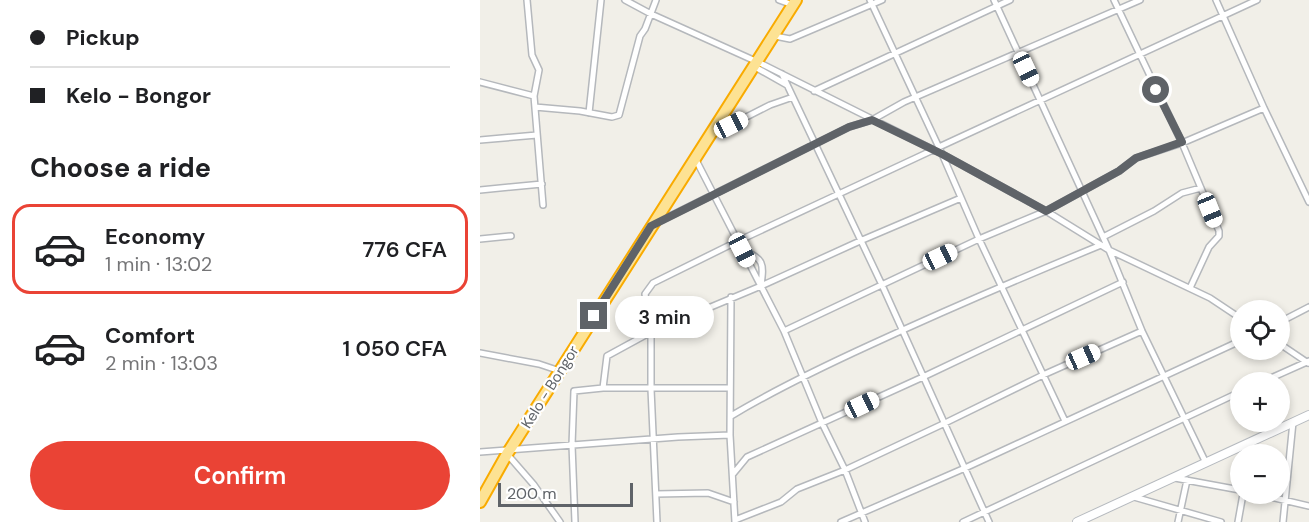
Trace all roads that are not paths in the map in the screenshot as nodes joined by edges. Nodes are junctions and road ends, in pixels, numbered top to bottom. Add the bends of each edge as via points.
1 (527, 0) edge
2 (601, 0) edge
3 (625, 0) edge
4 (656, 0) edge
5 (779, 0) edge
6 (882, 0) edge
7 (1010, 0) edge
8 (1114, 0) edge
9 (1140, 0) edge
10 (1216, 0) edge
11 (1257, 0) edge
12 (871, 2) edge
13 (794, 3) edge
14 (995, 3) edge
15 (1118, 9) junction
16 (651, 14) junction
17 (1224, 16) junction
18 (774, 36) junction
19 (895, 53) junction
20 (1018, 53) junction
21 (1139, 54) junction
22 (756, 65) junction
23 (782, 74) junction
24 (480, 82) edge
25 (788, 86) junction
26 (814, 91) junction
27 (534, 96) junction
28 (793, 97) junction
29 (916, 97) junction
30 (1040, 100) junction
31 (535, 107) junction
32 (1264, 108) junction
33 (590, 113) junction
34 (872, 120) junction
35 (537, 135) junction
36 (712, 135) junction
37 (480, 140) edge
38 (1182, 142) junction
39 (815, 144) junction
40 (939, 147) junction
41 (933, 150) junction
42 (942, 154) junction
43 (696, 160) junction
44 (542, 184) junction
45 (1201, 188) junction
46 (480, 190) edge
47 (1082, 192) junction
48 (839, 194) junction
49 (714, 195) junction
50 (961, 198) junction
51 (1309, 202) edge
52 (543, 205) dead end
53 (1046, 211) junction
54 (651, 226) junction
55 (511, 236) dead end
56 (1103, 237) junction
57 (480, 239) edge
58 (979, 239) junction
59 (738, 241) junction
60 (860, 241) junction
61 (1101, 245) junction
62 (742, 250) junction
63 (1109, 250) junction
64 (1123, 282) junction
65 (882, 285) junction
66 (1001, 285) junction
67 (761, 286) junction
68 (1190, 288) junction
69 (731, 297) junction
70 (1309, 307) edge
71 (1230, 312) edge
72 (1290, 317) edge
73 (1023, 329) junction
74 (902, 330) junction
75 (784, 331) junction
76 (1142, 331) junction
77 (651, 332) junction
78 (1230, 345) edge
79 (1290, 351) edge
80 (480, 352) edge
81 (1308, 363) edge
82 (560, 370) junction
83 (1286, 372) edge
84 (1043, 375) junction
85 (1164, 375) junction
86 (802, 377) junction
87 (923, 377) junction
88 (603, 388) junction
89 (730, 388) junction
90 (651, 389) junction
91 (1230, 397) edge
92 (1309, 415) edge
93 (731, 416) junction
94 (1185, 417) junction
95 (1065, 421) junction
96 (1293, 422) junction
97 (822, 423) junction
98 (943, 424) junction
99 (730, 435) junction
100 (653, 440) junction
101 (573, 445) junction
102 (509, 452) junction
103 (480, 453) edge
104 (1290, 455) edge
105 (1206, 464) junction
106 (965, 468) junction
107 (845, 470) junction
108 (733, 474) junction
109 (1175, 478) junction
110 (1187, 480) junction
111 (1230, 488) edge
112 (656, 495) junction
113 (1134, 497) junction
114 (1290, 501) edge
115 (480, 502) edge
116 (734, 502) junction
117 (1241, 504) edge
118 (1285, 504) edge
119 (1309, 506) edge
120 (1180, 511) junction
121 (985, 512) junction
122 (862, 513) junction
123 (735, 521) edge
124 (560, 522) edge
125 (575, 522) edge
126 (657, 522) edge
127 (841, 522) edge
128 (865, 522) edge
129 (963, 522) edge
130 (989, 522) edge
131 (1077, 522) edge
132 (1178, 522) edge
133 (1221, 522) edge
134 (1238, 522) edge
135 (1283, 522) edge

1 - 27 street via 532,55 539,70
2 - 33 street
3 - 16 street
4 - 16 street
5 - 13 street
6 - 12 street
7 - 14 street
8 - 15 street
9 - 15 street
10 - 17 street
11 - 17 street
12 - 18 street via 790,39
12 - 19 street
13 - 18 highway, Kelo - Bongor
14 - 19 street
14 - 20 street
15 - 20 street
15 - 21 street
16 - 22 street
16 - 33 street via 640,36 619,115
17 - 21 street
17 - 32 street
18 - 22 highway, Kelo - Bongor
19 - 26 street
19 - 29 street
20 - 29 street
20 - 30 street
21 - 30 street
21 - 38 street
22 - 23 street
22 - 25 street
22 - 36 highway, Kelo - Bongor
23 - 25 street
23 - 26 street
24 - 27 street
25 - 28 street
26 - 34 street
27 - 31 street
28 - 36 street
28 - 39 street
29 - 34 street
29 - 40 street
30 - 40 street
30 - 47 street
31 - 33 street
31 - 35 street
32 - 38 street
32 - 51 street
34 - 39 street
34 - 41 street
35 - 37 street
35 - 44 street
36 - 43 highway, Kelo - Bongor
38 - 45 street
38 - 47 street via 1136,158
39 - 48 street
39 - 49 street
40 - 42 street
41 - 42 street
41 - 48 street
42 - 50 street
42 - 53 street
43 - 49 street
43 - 54 highway, Kelo - Bongor
44 - 46 street
44 - 52 street
45 - 56 street via 1182,193
45 - 68 street via 1219,231
47 - 53 street
47 - 56 street
48 - 59 street
48 - 60 street
49 - 54 street
49 - 59 street
50 - 58 street
50 - 60 street
53 - 58 street
53 - 61 street
54 - 82 highway, Kelo - Bongor
55 - 57 street
56 - 63 street
58 - 65 street
58 - 66 street
59 - 62 street
59 - 77 street via 653,283 645,294
60 - 65 street
60 - 67 street
61 - 63 street
61 - 66 street
62 - 67 street
62 - 67 street via 760,260
63 - 64 street
63 - 68 street
64 - 73 street
64 - 76 street
65 - 74 street
65 - 75 street
66 - 73 street
66 - 74 street
67 - 69 street
67 - 75 street
68 - 71 street
69 - 77 street
69 - 89 street
70 - 72 street
73 - 84 street
73 - 87 street
74 - 86 street
74 - 87 street
75 - 86 street
76 - 84 street
76 - 85 street
77 - 88 street via 608,356
77 - 90 street
78 - 85 street
79 - 81 street
80 - 82 street
81 - 83 street
82 - 102 highway, Kelo - Bongor
84 - 95 street
84 - 98 street
85 - 94 street
85 - 95 street
86 - 93 street
86 - 97 street
87 - 97 street
87 - 98 street
88 - 90 street
88 - 101 street via 574,391
89 - 90 street
89 - 93 street
90 - 100 street
91 - 94 street
92 - 96 street
93 - 99 street
94 - 105 street
94 - 121 street
95 - 106 street
96 - 104 street
96 - 105 street
97 - 107 street
97 - 108 street via 747,458
98 - 106 street
98 - 107 street
99 - 100 street
99 - 108 street
100 - 101 street
100 - 112 street
101 - 102 street
101 - 125 street
102 - 103 street
102 - 115 highway, Kelo - Bongor
102 - 124 street
105 - 109 street
106 - 121 street
106 - 122 street
107 - 122 street
107 - 123 street
108 - 116 street
109 - 110 street
109 - 113 street
110 - 111 street
110 - 120 street
112 - 116 street via 708,493
112 - 126 street
113 - 120 street
113 - 131 street
114 - 119 street
116 - 123 street
117 - 134 street
118 - 135 street
120 - 132 street
120 - 133 street
121 - 129 street
121 - 130 street
122 - 127 street
122 - 128 street

